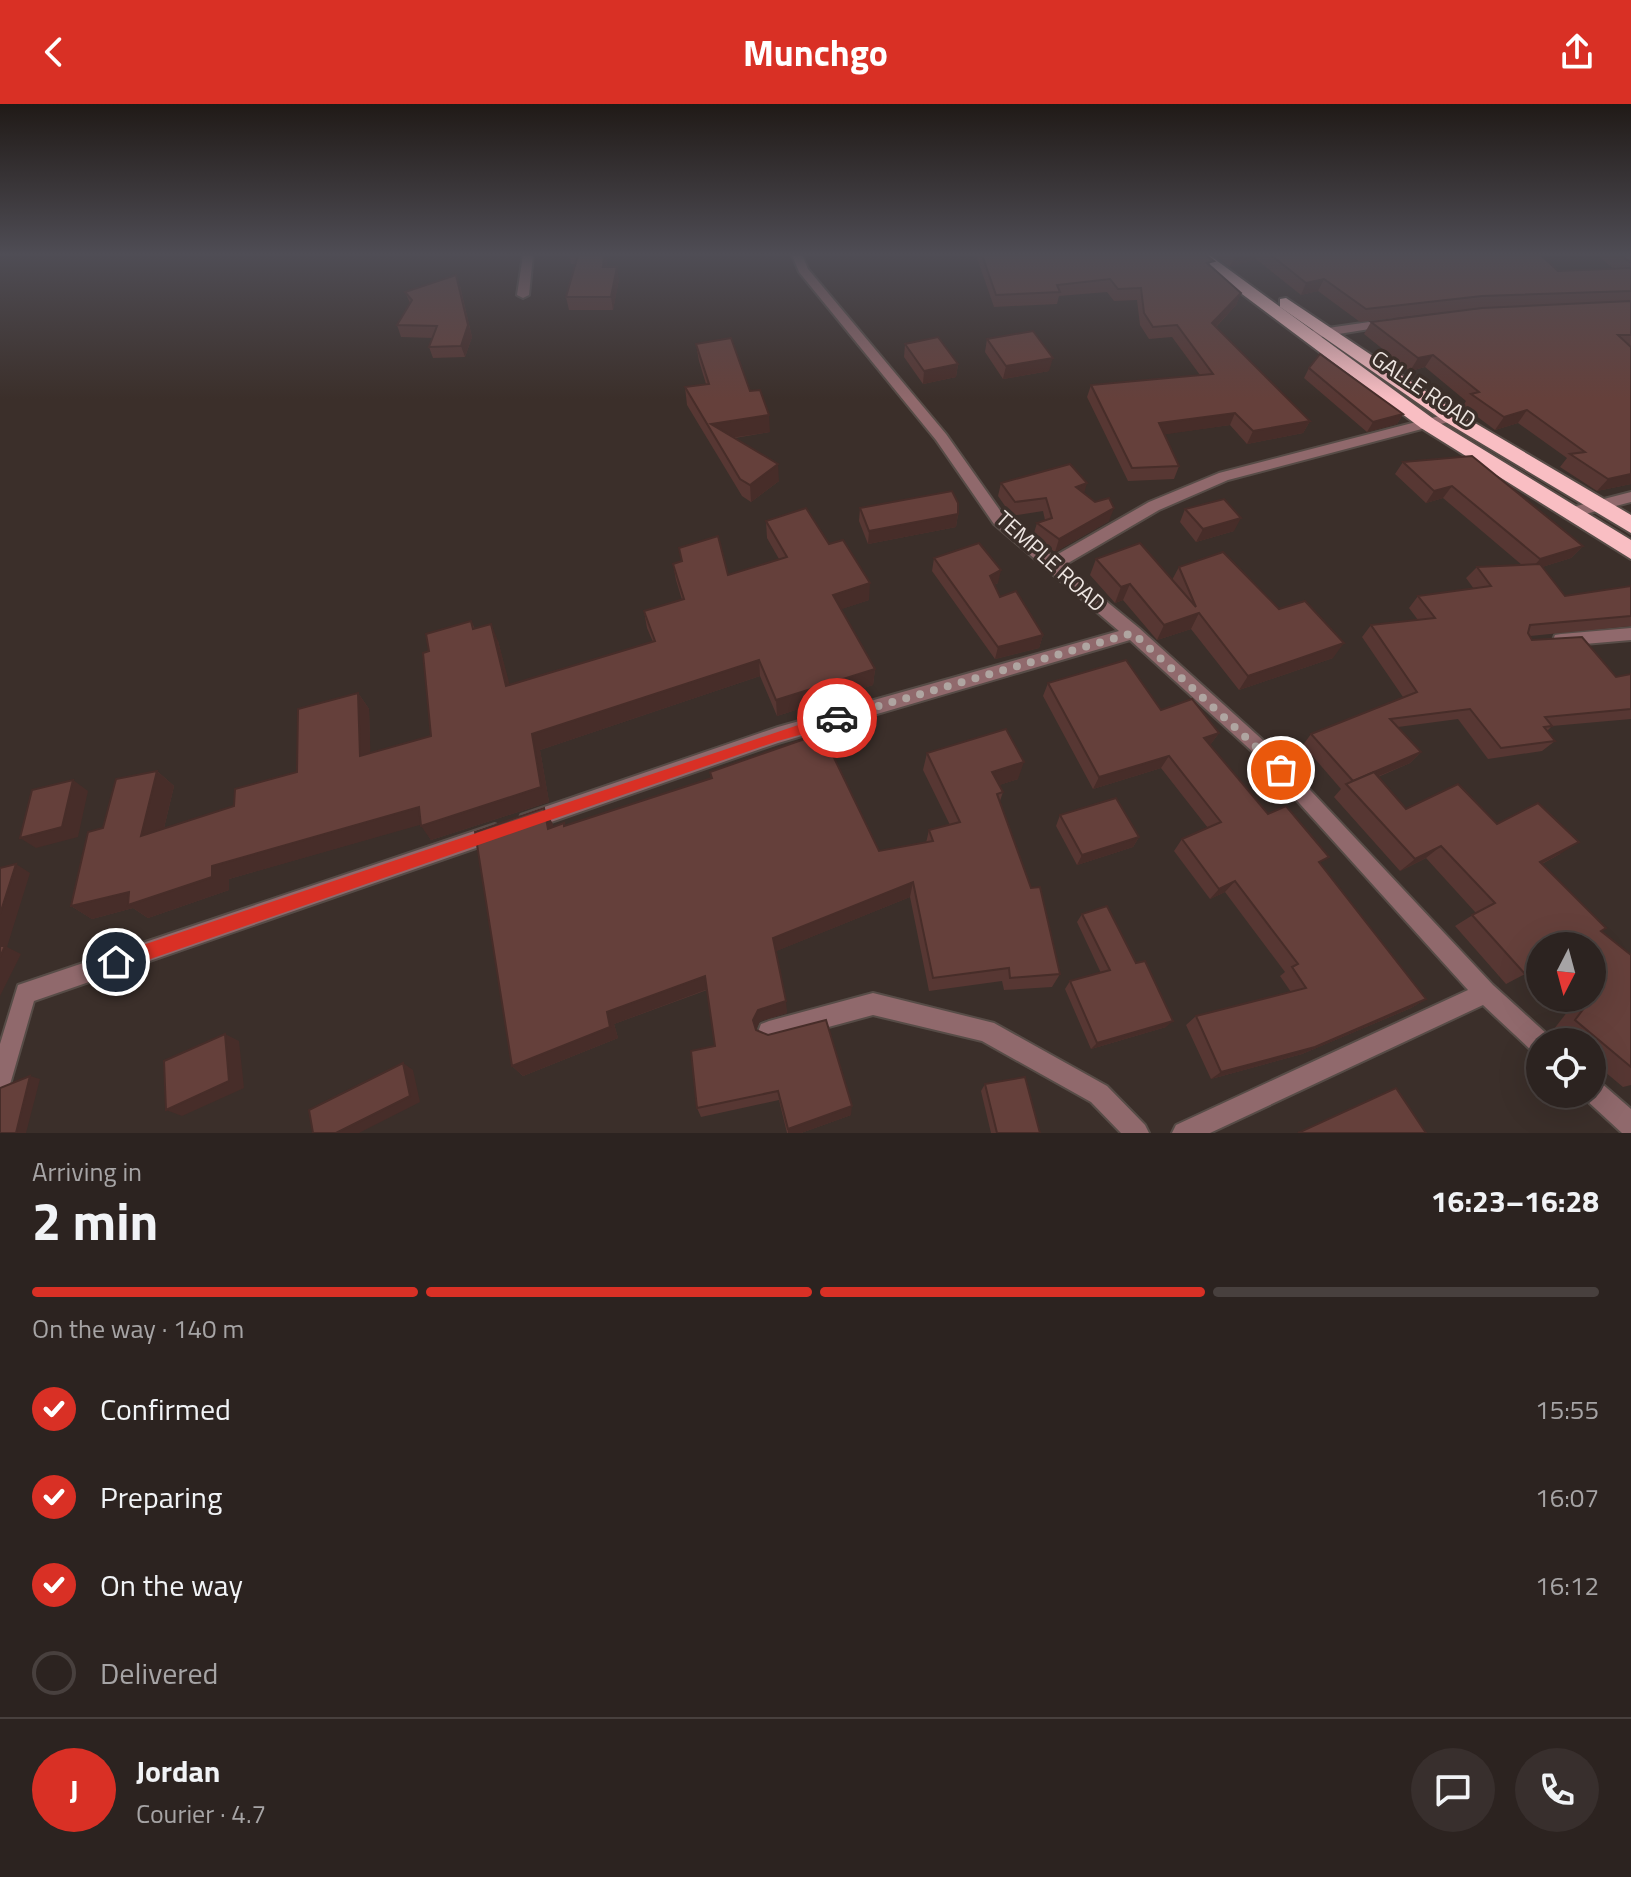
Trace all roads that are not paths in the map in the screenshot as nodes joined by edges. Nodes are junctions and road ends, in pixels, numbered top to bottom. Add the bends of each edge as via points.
1 (830, 303) edge
2 (1261, 303) edge
3 (1289, 303) edge
4 (1406, 321) edge
5 (1328, 332) junction
6 (1304, 336) junction
7 (1451, 417) junction
8 (1428, 424) junction
9 (1631, 497) edge
10 (1600, 505) junction
11 (1574, 512) junction
12 (1631, 525) edge
13 (1631, 551) edge
14 (1051, 566) junction
15 (1133, 633) junction
16 (1631, 634) edge
17 (1542, 642) edge
18 (1485, 993) junction
19 (1526, 1030) edge
20 (769, 1032) edge
21 (0, 1081) edge
22 (1606, 1103) edge
23 (1631, 1125) edge
24 (1137, 1133) edge
25 (1184, 1133) edge

1 - 14 street, TEMPLE ROAD via 941,437 999,520
2 - 6 highway, GALLE ROAD
3 - 5 highway, GALLE ROAD
4 - 5 street
5 - 6 street
5 - 7 highway, GALLE ROAD
6 - 8 highway, GALLE ROAD
7 - 8 street
7 - 10 highway, GALLE ROAD
8 - 11 highway, GALLE ROAD
8 - 14 street via 1224,476 1154,506
9 - 10 street
10 - 11 street
10 - 12 highway, GALLE ROAD
11 - 13 highway, GALLE ROAD
14 - 15 street, TEMPLE ROAD
15 - 18 street, TEMPLE ROAD via 1260,748
15 - 21 street via 778,735 26,993
16 - 17 street
18 - 19 street, TEMPLE ROAD
18 - 25 street
20 - 24 street via 873,1004 986,1031 1099,1094
22 - 23 street

